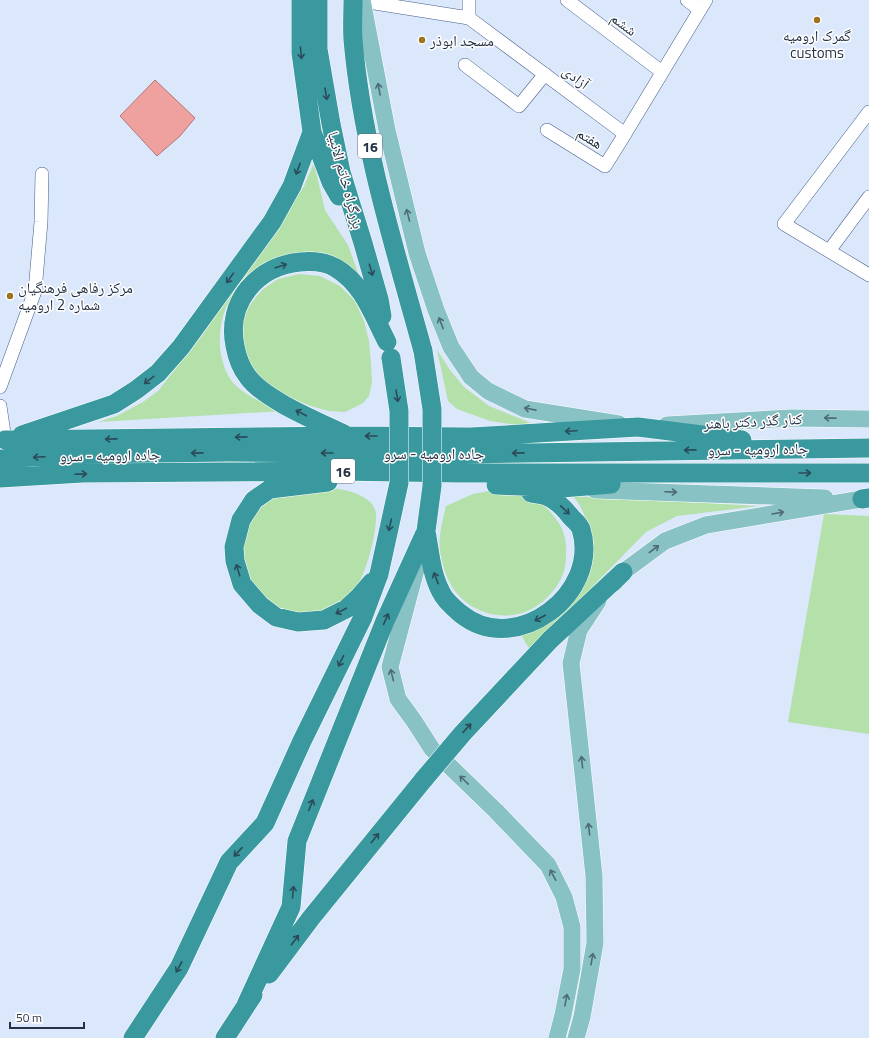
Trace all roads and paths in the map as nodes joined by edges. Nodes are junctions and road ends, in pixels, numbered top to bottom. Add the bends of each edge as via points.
1 (293, 0) edge
2 (301, 0) edge
3 (318, 0) edge
4 (353, 0) edge
5 (362, 0) edge
6 (469, 0) edge
7 (567, 0) edge
8 (687, 0) edge
9 (703, 5) edge
10 (468, 18) junction
11 (300, 26) junction
12 (465, 65) dead end
13 (662, 72) junction
14 (545, 74) junction
15 (869, 112) edge
16 (547, 130) dead end
17 (312, 132) junction
18 (625, 134) junction
19 (42, 174) dead end
20 (869, 197) edge
21 (363, 243) junction
22 (829, 251) junction
23 (869, 275) edge
24 (389, 350) junction
25 (0, 386) edge
26 (0, 406) edge
27 (869, 419) edge
28 (638, 427) junction
29 (349, 436) junction
30 (2, 441) edge
31 (814, 448) junction
32 (869, 448) edge
33 (0, 459) edge
34 (229, 472) junction
35 (738, 473) junction
36 (869, 473) edge
37 (0, 478) edge
38 (328, 482) junction
39 (490, 485) junction
40 (562, 488) junction
41 (867, 499) edge
42 (426, 531) junction
43 (624, 572) junction
44 (378, 574) junction
45 (246, 1005) junction
46 (132, 1038) edge
47 (225, 1038) edge
48 (557, 1038) edge
49 (576, 1038) edge

1 - 11 street
2 - 11 highway
3 -> 21 highway, بزرگراه خاتم الانبیا via 318,49 330,117 341,172
4 - 42 highway, بزرگراه خاتم الانبیا / 16, bridge via 353,38 360,95 382,197 422,351 432,409 432,486
5 - 10 street, آزادی
28 -> 5 main road, کنار گذر دکتر باهنر via 525,409 488,391 470,377 451,347 417,253 387,130
6 - 10 street
7 - 13 street, ششم
8 - 9 street
9 - 13 street
10 - 14 street, آزادی
11 -> 17 highway via 301,53
12 - 14 street via 519,106
13 - 18 street
14 - 18 street, آزادی
15 - 22 street via 784,224
16 - 18 street, هفتم via 605,166
17 - 21 highway via 332,182
17 -> 30 highway via 292,186 272,222 181,347 158,373 114,404
19 - 25 street via 35,291
20 - 22 street
21 -> 24 highway, بزرگراه خاتم الانبیا via 379,299
22 - 23 street
29 -> 24 highway via 266,394 248,377 238,358 233,334 237,309 254,282 272,269 289,263 311,261 335,268 363,293
24 -> 44 highway, بزرگراه خاتم الانبیا, bridge via 399,411 399,483
26 - 30 street
27 -> 28 main road, کنار گذر دکتر باهنر via 791,418
28 -> 29 highway via 471,437
28 - 31 highway
29 -> 30 highway
31 - 32 highway, جاده ارومیه - سرو
31 -> 33 highway, جاده ارومیه - سرو via 464,454 81,454
34 - 35 highway, جاده ارومیه - سرو / 16
37 -> 34 highway, جاده ارومیه - سرو / 16 via 83,473
34 - 38 highway
35 -> 36 highway, جاده ارومیه - سرو
35 - 40 highway
38 - 39 highway
44 -> 38 highway via 346,609 324,620 298,622 276,617 242,584 234,547 241,520 254,500 270,489
39 - 40 highway
39 -> 42 highway via 546,496 565,509 580,527 584,554 580,575 563,600 548,614 525,626 501,629 478,625 466,618 441,594 433,570
40 -> 41 main road
43 -> 41 main road via 665,540 706,525
45 -> 42 highway via 291,907 297,841 385,621
48 -> 42 main road via 572,969 572,927 564,897 548,865 432,749 398,699 390,667
45 -> 43 highway, bridge via 311,918 463,733 550,640
49 -> 43 main road via 595,943 595,921 594,876 571,663 579,630 595,603
44 -> 46 highway, بزرگراه خاتم الانبیا via 363,617 265,823 229,862 179,968
45 - 47 highway

